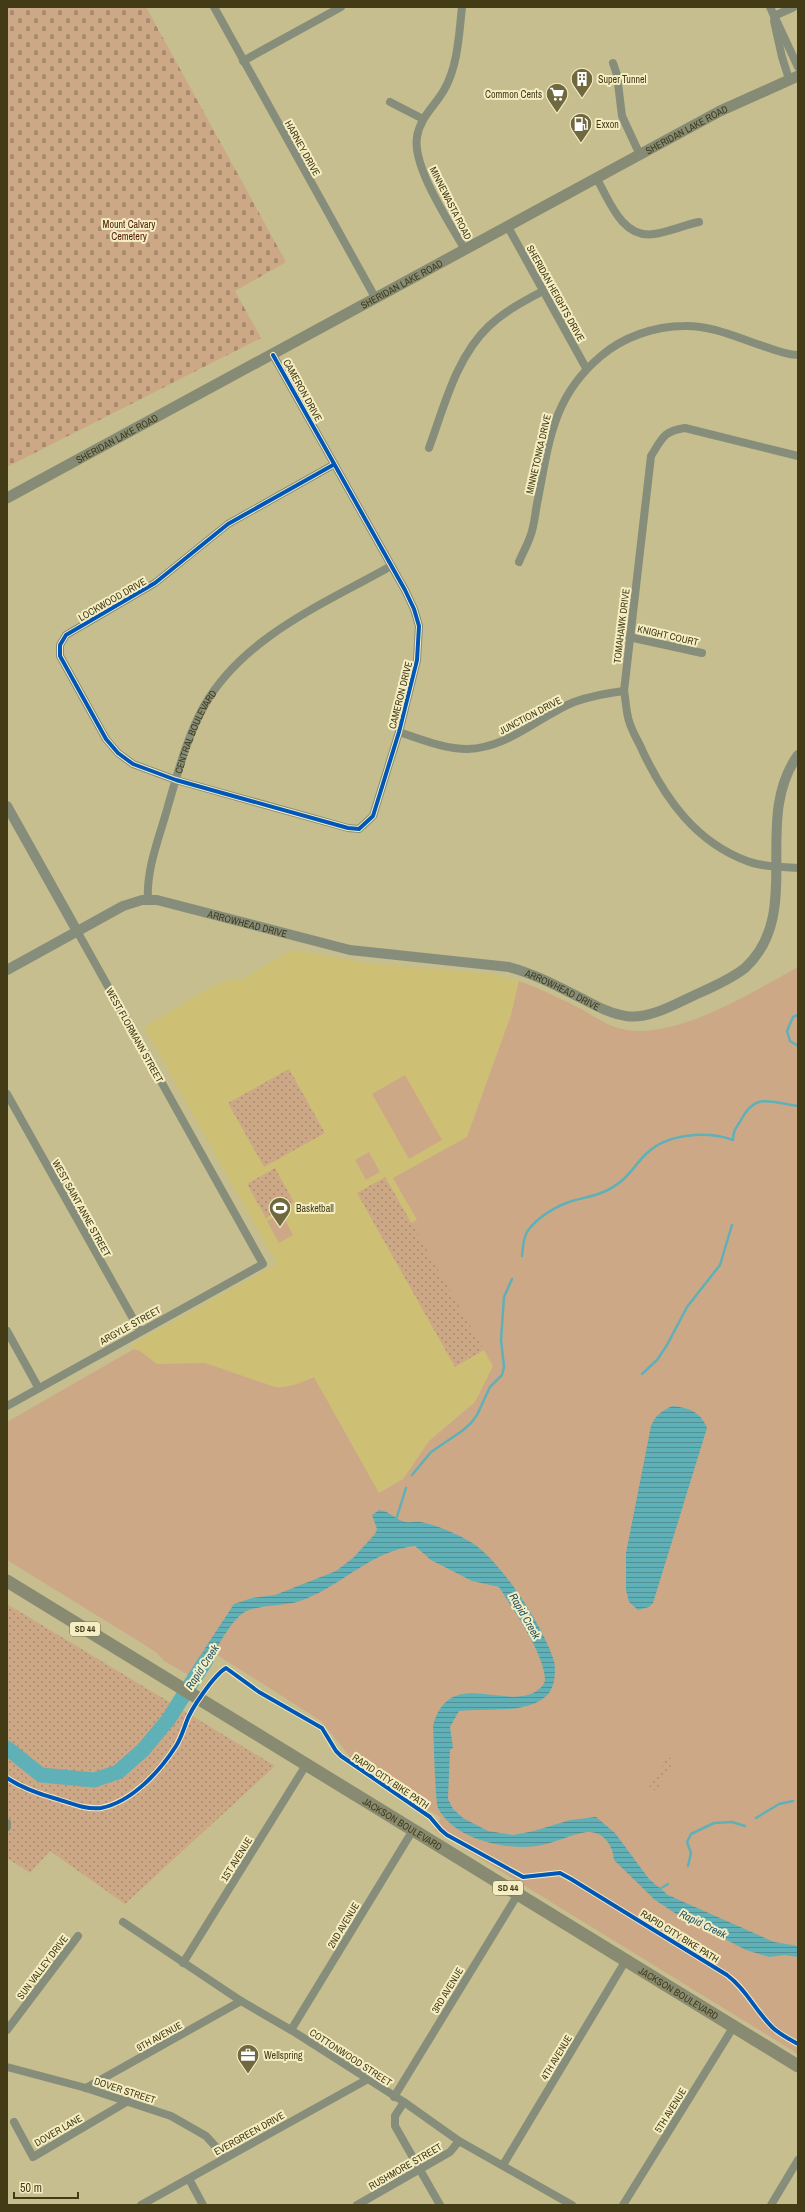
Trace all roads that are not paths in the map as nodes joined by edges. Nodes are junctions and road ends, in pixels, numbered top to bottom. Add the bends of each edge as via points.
1 (214, 7) edge
2 (341, 7) edge
3 (462, 7) edge
4 (770, 7) edge
5 (794, 7) edge
6 (774, 16) junction
7 (243, 61) junction
8 (613, 63) dead end
9 (798, 68) edge
10 (794, 77) edge
11 (390, 102) dead end
12 (422, 119) junction
13 (640, 155) junction
14 (597, 179) junction
15 (699, 222) dead end
16 (508, 227) junction
17 (465, 250) junction
18 (543, 291) junction
19 (376, 299) junction
20 (272, 355) junction
21 (798, 355) edge
22 (586, 368) junction
23 (429, 448) dead end
24 (798, 456) edge
25 (333, 465) junction
26 (7, 498) edge
27 (519, 562) dead end
28 (391, 566) junction
29 (629, 637) junction
30 (702, 653) dead end
31 (624, 691) junction
32 (399, 732) junction
33 (798, 755) edge
34 (176, 780) junction
35 (7, 806) edge
36 (776, 867) junction
37 (798, 868) edge
38 (148, 900) junction
39 (77, 931) junction
40 (7, 970) edge
41 (7, 1094) edge
42 (263, 1264) joint
43 (7, 1330) edge
44 (140, 1331) junction
45 (38, 1387) junction
46 (7, 1406) edge
47 (7, 1581) edge
48 (306, 1765) junction
49 (7, 1823) edge
50 (7, 1827) edge
51 (413, 1830) junction
52 (518, 1894) junction
53 (122, 1922) dead end
54 (78, 1936) dead end
55 (626, 1960) junction
56 (184, 1963) junction
57 (241, 2001) junction
58 (734, 2026) junction
59 (7, 2030) edge
60 (291, 2030) junction
61 (798, 2066) edge
62 (7, 2067) edge
63 (368, 2079) junction
64 (86, 2088) junction
65 (394, 2097) junction
66 (128, 2101) junction
67 (404, 2102) junction
68 (14, 2122) dead end
69 (459, 2141) junction
70 (225, 2157) junction
71 (798, 2160) edge
72 (503, 2164) junction
73 (420, 2169) junction
74 (189, 2179) junction
75 (141, 2205) edge
76 (203, 2205) edge
77 (357, 2205) edge
78 (440, 2205) edge
79 (572, 2205) edge
80 (623, 2205) edge
81 (771, 2205) edge

1 - 7 street, HARNEY DRIVE
2 - 7 street
3 - 12 street, MINNEWASTA ROAD via 456,55 445,89
4 - 6 street
5 - 6 street
6 - 9 street
6 - 10 street via 782,58
7 - 19 street, HARNEY DRIVE
8 - 13 street via 622,116
10 - 13 main road, SHERIDAN LAKE ROAD via 737,102
11 - 12 street
12 - 17 street, MINNEWASTA ROAD via 416,137 419,162 428,184
13 - 14 main road, SHERIDAN LAKE ROAD
14 - 15 street via 620,219 626,226 638,232 655,234
14 - 16 main road, SHERIDAN LAKE ROAD
16 - 17 main road, SHERIDAN LAKE ROAD
16 - 18 street, SHERIDAN HEIGHTS DRIVE
17 - 19 main road, SHERIDAN LAKE ROAD
18 - 22 street, SHERIDAN HEIGHTS DRIVE
18 - 23 street via 503,314 488,326 475,342 456,377
19 - 20 main road, SHERIDAN LAKE ROAD
20 - 25 street, CAMERON DRIVE
20 - 26 main road, SHERIDAN LAKE ROAD
21 - 22 street, MINNETONKA DRIVE via 781,352 719,331 686,326 666,327 639,334 612,347
22 - 27 street, MINNETONKA DRIVE via 573,383 559,409 549,443 531,536
24 - 29 street, TOMAHAWK DRIVE via 685,428 672,430 662,438 651,456
25 - 28 street, CAMERON DRIVE
25 - 34 street, LOCKWOOD DRIVE via 228,524 155,583 66,635 60,645 60,656 106,739 118,753 133,764
28 - 32 street, CAMERON DRIVE via 414,609 419,626 417,660
28 - 34 street, CENTRAL BOULEVARD via 277,630 240,660 204,706 192,730
29 - 30 street, KNIGHT COURT
29 - 31 street, TOMAHAWK DRIVE
31 - 32 street, JUNCTION DRIVE via 595,695 573,703 504,741 485,747 450,748
31 - 36 street, TOMAHAWK DRIVE via 629,721 641,748 667,795 686,821 722,850 748,862
32 - 34 street, CAMERON DRIVE via 372,816 359,829
33 - 36 street, ARROWHEAD DRIVE via 783,781 777,809
34 - 38 street, CENTRAL BOULEVARD via 147,880
35 - 39 street, WEST FLORMANN STREET
36 - 37 street, TOMAHAWK DRIVE
36 - 38 street, ARROWHEAD DRIVE via 775,915 766,941 752,960 736,974 688,998 655,1012 628,1016 610,1012 539,978 509,967 350,950 285,935 181,905
38 - 39 street via 123,906
39 - 40 street
39 - 42 street, WEST FLORMANN STREET
41 - 44 street, WEST SAINT ANNE STREET
42 - 44 street, ARGYLE STREET
43 - 45 street
44 - 45 street, ARGYLE STREET
45 - 46 street, ARGYLE STREET
47 - 48 main road, JACKSON BOULEVARD / SD 44
48 - 51 main road, JACKSON BOULEVARD / SD 44
48 - 56 street, 1ST AVENUE
49 - 50 street
51 - 52 main road, JACKSON BOULEVARD / SD 44
51 - 60 street, 2ND AVENUE
52 - 55 main road, JACKSON BOULEVARD / SD 44
52 - 65 street, 3RD AVENUE
53 - 56 street, COTTONWOOD STREET
54 - 59 street, SUN VALLEY DRIVE
55 - 58 main road, JACKSON BOULEVARD / SD 44
55 - 72 street, 4TH AVENUE
56 - 57 street, COTTONWOOD STREET
57 - 60 street, COTTONWOOD STREET
57 - 64 street, 9TH AVENUE
58 - 61 main road, JACKSON BOULEVARD / SD 44
58 - 80 street, 5TH AVENUE
60 - 63 street, COTTONWOOD STREET
62 - 64 street, DOVER STREET
63 - 65 street, COTTONWOOD STREET
63 - 70 street, EVERGREEN DRIVE
64 - 66 street, DOVER STREET
65 - 67 street, COTTONWOOD STREET
66 - 68 street, DOVER LANE via 33,2157
66 - 70 street, DOVER STREET via 189,2125 206,2136
67 - 69 street, COTTONWOOD STREET
67 - 73 street via 395,2116 395,2126
69 - 72 street, COTTONWOOD STREET
69 - 73 street, RUSHMORE STREET via 450,2152
70 - 74 street, EVERGREEN DRIVE
71 - 81 street
72 - 79 street, COTTONWOOD STREET
73 - 77 street, RUSHMORE STREET
73 - 78 street
74 - 75 street, EVERGREEN DRIVE
74 - 76 street

